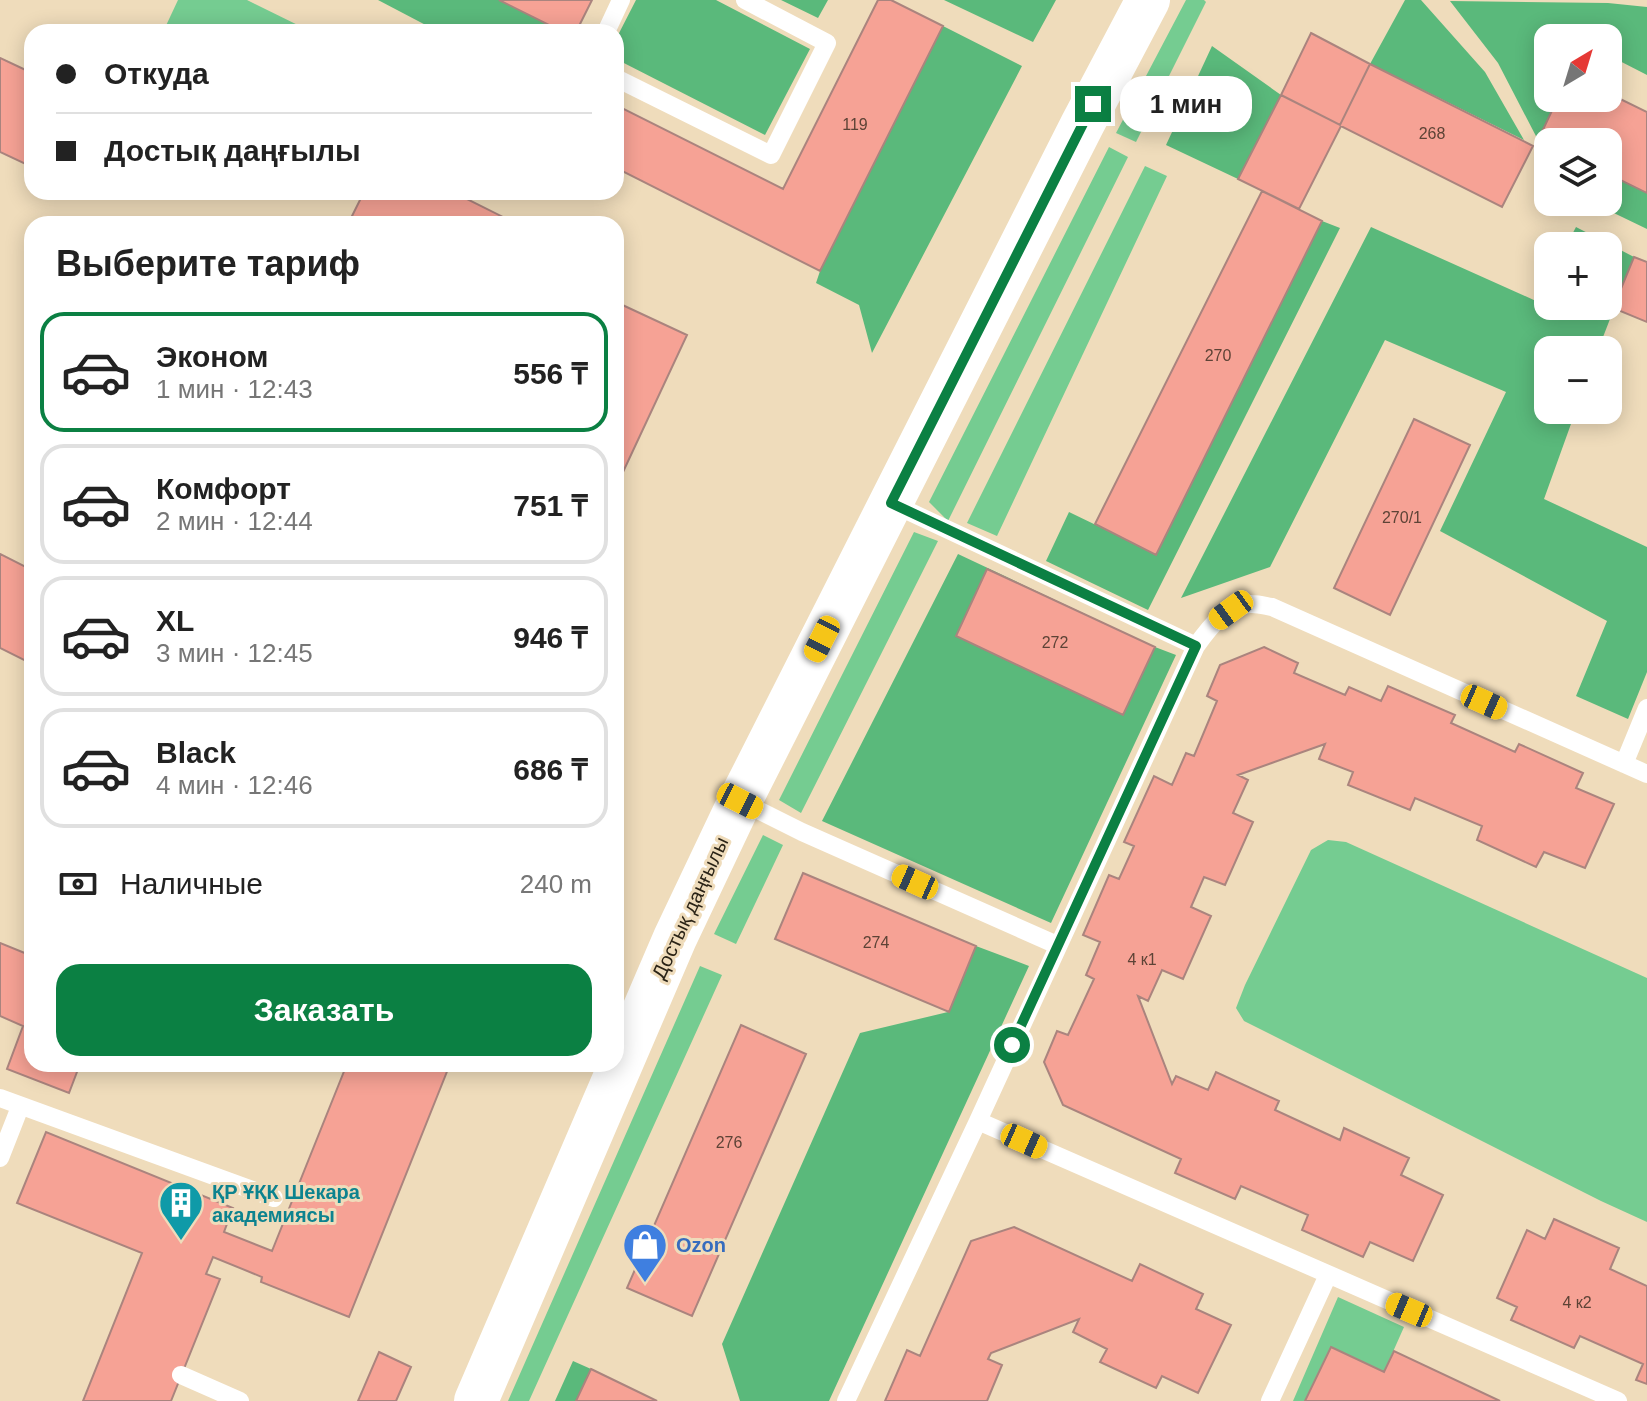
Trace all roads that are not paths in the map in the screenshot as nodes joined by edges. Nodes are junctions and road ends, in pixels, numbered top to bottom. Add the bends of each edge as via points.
1 (621, 0) edge
2 (745, 0) edge
3 (1148, 0) edge
4 (610, 24) edge
5 (624, 82) edge
6 (891, 503) junction
7 (1196, 646) junction
8 (1647, 708) edge
9 (1624, 764) junction
10 (1647, 774) edge
11 (740, 801) junction
12 (1057, 945) junction
13 (624, 1057) edge
14 (617, 1072) edge
15 (0, 1098) edge
16 (20, 1107) junction
17 (978, 1121) junction
18 (0, 1158) edge
19 (274, 1198) dead end
20 (1328, 1275) junction
21 (181, 1375) dead end
22 (240, 1401) edge
23 (476, 1401) edge
24 (846, 1401) edge
25 (1270, 1401) edge
26 (1618, 1401) edge

1 - 4 lane
2 - 5 lane via 827,43 771,155
3 - 6 main road, Достық даңғылы
6 - 7 lane
6 - 11 main road, Достық даңғылы
7 - 9 lane via 1211,624 1231,610 1249,603 1272,607
7 - 12 lane
8 - 9 lane
9 - 10 lane
11 - 12 lane
11 - 13 main road, Достық даңғылы
12 - 17 lane
14 - 23 main road, Достық даңғылы
15 - 16 lane
16 - 18 lane
16 - 19 lane
17 - 20 lane
17 - 24 lane
20 - 25 lane
20 - 26 lane
21 - 22 lane

